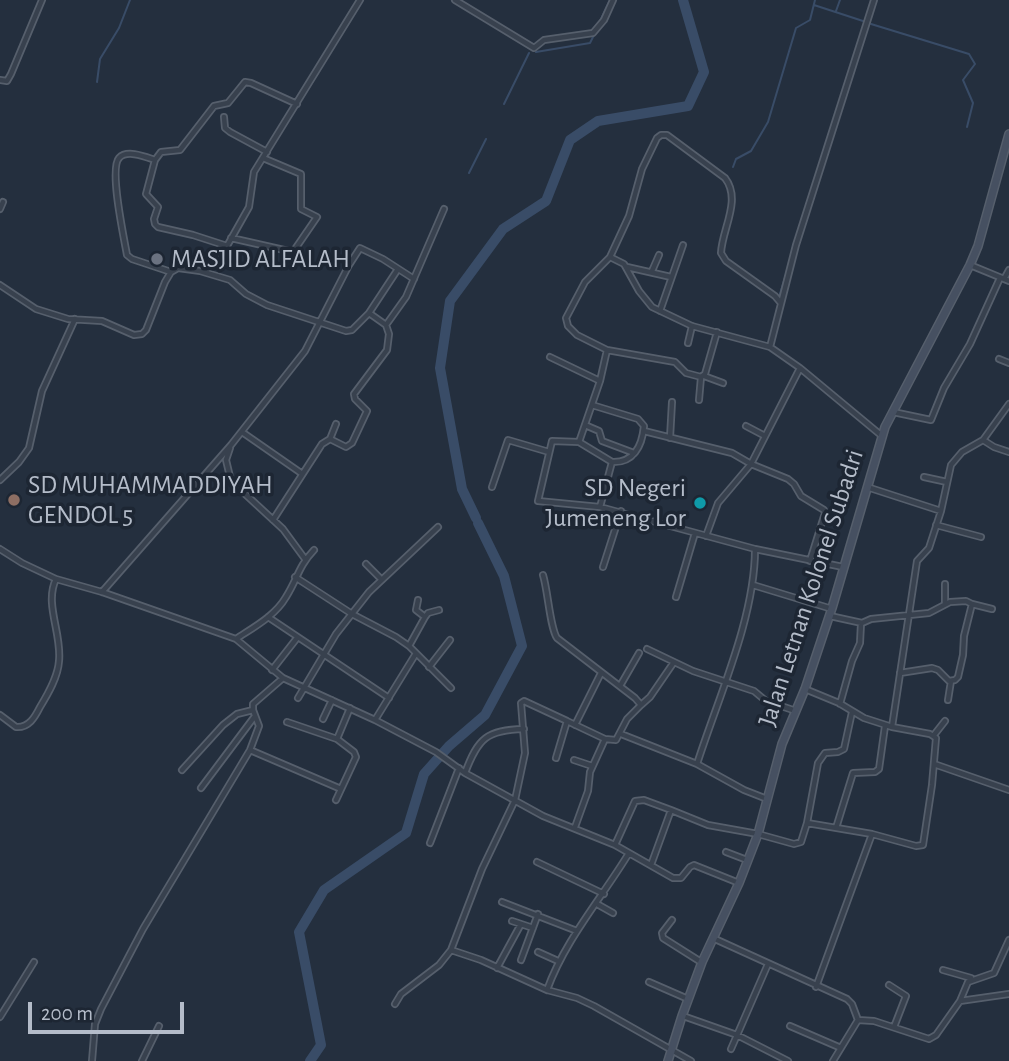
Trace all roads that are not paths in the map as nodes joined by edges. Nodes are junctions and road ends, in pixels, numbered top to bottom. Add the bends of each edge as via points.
1 (42, 0) edge
2 (360, 0) edge
3 (455, 0) edge
4 (612, 0) edge
5 (874, 0) edge
6 (0, 80) edge
7 (297, 104) junction
8 (224, 117) dead end
9 (1009, 134) edge
10 (267, 152) junction
11 (263, 158) junction
12 (155, 160) junction
13 (3, 202) dead end
14 (0, 209) edge
15 (444, 209) dead end
16 (231, 238) junction
17 (683, 244) dead end
18 (227, 246) junction
19 (659, 255) dead end
20 (610, 257) junction
21 (970, 265) junction
22 (627, 267) junction
23 (398, 269) junction
24 (1009, 270) edge
25 (652, 271) junction
26 (171, 272) junction
27 (205, 272) junction
28 (671, 276) junction
29 (414, 279) junction
30 (1004, 280) edge
31 (0, 285) edge
32 (780, 302) junction
33 (660, 311) junction
34 (369, 313) junction
35 (75, 319) junction
36 (318, 322) junction
37 (386, 325) junction
38 (692, 326) junction
39 (717, 332) junction
40 (688, 343) dead end
41 (770, 347) junction
42 (607, 350) junction
43 (550, 357) dead end
44 (999, 359) dead end
45 (1009, 363) edge
46 (800, 368) junction
47 (702, 377) junction
48 (600, 381) junction
49 (723, 383) dead end
50 (699, 400) dead end
51 (672, 402) dead end
52 (1009, 404) edge
53 (592, 405) junction
54 (893, 412) junction
55 (336, 424) dead end
56 (585, 425) junction
57 (746, 426) dead end
58 (644, 431) junction
59 (242, 432) junction
60 (765, 436) junction
61 (882, 436) junction
62 (670, 438) junction
63 (330, 439) junction
64 (983, 440) junction
65 (579, 442) junction
66 (231, 445) junction
67 (548, 452) junction
68 (1009, 452) edge
69 (634, 453) junction
70 (611, 463) junction
71 (751, 464) junction
72 (302, 473) junction
73 (924, 477) dead end
74 (0, 480) edge
75 (947, 482) junction
76 (492, 487) dead end
77 (867, 487) junction
78 (600, 507) junction
79 (941, 511) junction
80 (621, 512) junction
81 (273, 520) junction
82 (936, 525) junction
83 (438, 527) dead end
84 (695, 533) junction
85 (706, 536) junction
86 (981, 537) dead end
87 (0, 549) edge
88 (314, 550) dead end
89 (755, 550) junction
90 (305, 559) junction
91 (810, 561) junction
92 (366, 564) dead end
93 (603, 567) dead end
94 (843, 567) junction
95 (543, 575) dead end
96 (295, 577) junction
97 (56, 579) junction
98 (382, 580) junction
99 (946, 584) dead end
100 (754, 585) junction
101 (102, 592) junction
102 (676, 597) dead end
103 (418, 600) dead end
104 (945, 604) junction
105 (972, 604) junction
106 (992, 608) dead end
107 (439, 610) dead end
108 (830, 613) junction
109 (352, 614) junction
110 (909, 616) junction
111 (268, 617) junction
112 (425, 617) junction
113 (861, 623) junction
114 (297, 638) junction
115 (236, 639) junction
116 (450, 640) dead end
117 (409, 646) junction
118 (648, 649) dead end
119 (639, 653) dead end
120 (323, 654) junction
121 (415, 654) junction
122 (674, 662) junction
123 (429, 667) junction
124 (272, 670) junction
125 (601, 673) junction
126 (900, 673) junction
127 (283, 678) junction
128 (951, 681) junction
129 (724, 682) junction
130 (304, 686) junction
131 (620, 686) junction
132 (451, 688) dead end
133 (804, 689) junction
134 (298, 698) dead end
135 (389, 698) junction
136 (332, 700) junction
137 (948, 700) dead end
138 (840, 704) junction
139 (640, 705) junction
140 (350, 708) junction
141 (796, 711) junction
142 (852, 712) junction
143 (254, 713) junction
144 (0, 717) edge
145 (323, 719) dead end
146 (375, 720) junction
147 (567, 721) junction
148 (287, 722) dead end
149 (945, 722) dead end
150 (575, 724) junction
151 (885, 725) junction
152 (892, 727) junction
153 (524, 729) junction
154 (621, 734) junction
155 (934, 735) junction
156 (337, 739) junction
157 (605, 739) junction
158 (250, 750) junction
159 (556, 758) dead end
160 (574, 760) dead end
161 (698, 764) junction
162 (934, 764) junction
163 (592, 766) junction
164 (459, 768) junction
165 (182, 770) dead end
166 (465, 773) junction
167 (201, 788) dead end
168 (341, 789) junction
169 (1009, 790) edge
170 (767, 799) junction
171 (337, 800) dead end
172 (515, 800) junction
173 (671, 810) junction
174 (807, 822) junction
175 (575, 827) junction
176 (836, 828) junction
177 (758, 834) junction
178 (872, 834) junction
179 (430, 843) dead end
180 (615, 845) junction
181 (726, 852) dead end
182 (628, 853) junction
183 (748, 860) junction
184 (537, 862) dead end
185 (651, 865) junction
186 (739, 883) junction
187 (604, 894) junction
188 (502, 902) dead end
189 (597, 904) junction
190 (538, 914) junction
191 (613, 914) dead end
192 (672, 920) dead end
193 (512, 921) dead end
194 (521, 924) junction
195 (533, 928) junction
196 (577, 931) junction
197 (715, 939) junction
198 (1009, 940) edge
199 (451, 950) junction
200 (538, 952) dead end
201 (522, 960) dead end
202 (558, 961) junction
203 (34, 962) dead end
204 (702, 962) junction
205 (768, 964) junction
206 (498, 968) junction
207 (943, 970) dead end
208 (972, 979) junction
209 (649, 982) dead end
210 (889, 985) dead end
211 (816, 987) junction
212 (547, 990) junction
213 (1009, 995) edge
214 (688, 999) junction
215 (960, 1000) junction
216 (395, 1004) dead end
217 (682, 1016) junction
218 (0, 1017) edge
219 (858, 1020) junction
220 (159, 1026) dead end
221 (790, 1026) dead end
222 (894, 1027) junction
223 (737, 1035) junction
224 (841, 1048) junction
225 (731, 1049) dead end
226 (671, 1051) junction
227 (92, 1061) edge
228 (142, 1061) edge
229 (668, 1061) edge
230 (691, 1061) edge
231 (788, 1061) edge
232 (833, 1061) edge

1 - 6 street via 11,75
2 - 7 street
3 - 4 street via 534,48 544,40 593,33
5 - 32 street
7 - 10 street
7 - 12 street via 247,82 228,103 214,106 180,150 161,152
8 - 10 street via 225,128
9 - 21 main road, Jalan Letnan Kolonel Subadri
10 - 11 street
11 - 16 street via 253,177 249,208
11 - 16 street via 301,174 301,209 317,217 293,252
12 - 18 street via 146,194 158,207 155,224
12 - 26 street via 125,154 116,164 115,179 127,255
13 - 14 street
15 - 29 street
16 - 18 street
17 - 28 street
18 - 27 street
19 - 25 street
20 - 22 street
20 - 32 street via 629,216 646,159 664,134 729,183 732,201 721,253
20 - 42 street via 585,282 566,321 584,341
21 - 30 street
21 - 54 main road, Jalan Letnan Kolonel Subadri
22 - 25 street
22 - 33 street via 645,300
23 - 29 street
23 - 34 street
23 - 36 street via 360,248
24 - 30 street
25 - 28 street
26 - 27 street via 178,268
26 - 35 street via 142,334 102,321
27 - 36 street via 230,280 267,305
28 - 33 street
29 - 37 street
30 - 54 street via 931,420
31 - 35 street via 36,309
32 - 41 street
33 - 38 street
34 - 36 street via 352,330
34 - 37 street
35 - 74 street via 42,391 29,447
36 - 59 street via 305,351
37 - 63 street via 387,349 354,394 367,411 352,443 346,447
38 - 39 street
38 - 40 street
39 - 41 street
39 - 47 street
41 - 46 street
42 - 47 street via 675,362 687,373
42 - 48 street
43 - 48 street
44 - 45 street
46 - 60 street
46 - 61 street
47 - 49 street
47 - 50 street
48 - 53 street
51 - 62 street
52 - 64 street
53 - 56 street
53 - 58 street via 638,419
54 - 61 main road, Jalan Letnan Kolonel Subadri
55 - 63 street
56 - 65 street
56 - 69 street via 599,431 602,441
57 - 60 street
58 - 62 street
58 - 69 street
59 - 66 street
59 - 72 street
60 - 71 street
61 - 77 main road, Jalan Letnan Kolonel Subadri
62 - 71 street via 727,450
63 - 72 street
64 - 68 street
64 - 75 street via 955,459
65 - 67 street via 553,441
65 - 70 street
66 - 81 street via 226,460 231,481
66 - 101 street
67 - 76 street via 508,440
67 - 78 street via 538,501
69 - 70 street via 626,462
70 - 78 street
71 - 85 street via 718,503
71 - 91 street via 788,479 801,496 824,510
72 - 81 street
73 - 75 street
75 - 79 street
77 - 79 street
77 - 94 main road, Jalan Letnan Kolonel Subadri
78 - 80 street
79 - 82 street
80 - 84 street
80 - 93 street
81 - 90 street
82 - 86 street
82 - 110 street via 928,551 917,561
83 - 98 street
84 - 85 street
84 - 102 street
85 - 89 street
87 - 97 street
88 - 90 street
89 - 91 street
89 - 100 street
90 - 96 street
91 - 94 street
92 - 98 street
94 - 108 main road, Jalan Letnan Kolonel Subadri
95 - 125 street via 553,632
96 - 109 street
96 - 111 street via 285,600
97 - 101 street
97 - 144 street via 51,596 59,639 56,673 41,707 27,724 18,727
98 - 109 street
99 - 104 street
100 - 108 street
100 - 129 street
101 - 115 street
103 - 112 street via 416,610
104 - 105 street
104 - 110 street
105 - 106 street
105 - 128 street via 958,677
107 - 112 street
108 - 113 street
108 - 133 main road, Jalan Letnan Kolonel Subadri
109 - 117 street
109 - 120 street
110 - 113 street
110 - 126 street
111 - 114 street
111 - 115 street
112 - 117 street
113 - 138 street via 860,643
114 - 120 street
114 - 124 street
115 - 124 street
116 - 123 street
117 - 121 street
118 - 122 street
119 - 131 street
120 - 130 street
120 - 135 street
121 - 123 street
121 - 135 street
122 - 129 street
122 - 139 street
123 - 132 street
124 - 127 street
125 - 131 street
125 - 150 street
126 - 128 street via 932,668
126 - 152 street
127 - 130 street
127 - 143 street via 253,704
128 - 137 street
129 - 141 street
129 - 161 street
130 - 134 street
130 - 136 street
131 - 139 street
133 - 138 street
133 - 141 main road, Jalan Letnan Kolonel Subadri
135 - 146 street
136 - 140 street
136 - 145 street
138 - 142 street
139 - 154 street
140 - 146 street
140 - 156 street
141 - 170 main road, Jalan Letnan Kolonel Subadri
142 - 151 street
142 - 174 street via 844,749 825,753 818,763
143 - 158 street via 259,726
143 - 165 street via 237,714 223,725
143 - 167 street
146 - 164 street
147 - 150 street
147 - 153 street via 524,701 520,706
147 - 159 street
148 - 156 street
149 - 155 street
150 - 157 street
151 - 152 street
151 - 176 street via 879,769 853,773
152 - 155 street
153 - 166 street via 492,733 472,753
153 - 172 street via 525,753
154 - 157 street via 616,740
154 - 161 street
155 - 162 street
156 - 168 street via 356,755
157 - 163 street
158 - 168 street
158 - 227 street via 149,918 101,1009
160 - 163 street
161 - 170 street
162 - 169 street
162 - 178 street via 923,845
163 - 175 street
164 - 166 street
164 - 179 street
166 - 172 street
168 - 171 street
170 - 177 main road, Jalan Letnan Kolonel Subadri
172 - 175 street
172 - 199 street
173 - 177 street via 706,824
173 - 180 street via 635,801
173 - 185 street
174 - 176 street
174 - 177 street via 796,845
175 - 180 street
176 - 178 street
177 - 183 main road, Jalan Letnan Kolonel Subadri
178 - 211 street
180 - 182 street
181 - 183 street
182 - 185 street
182 - 187 street
183 - 186 main road, Jalan Letnan Kolonel Subadri
184 - 187 street
185 - 186 street via 679,878 694,865
186 - 197 main road, Jalan Letnan Kolonel Subadri
187 - 189 street
188 - 190 street
189 - 191 street
189 - 196 street
190 - 195 street
190 - 196 street
192 - 204 street via 663,938
193 - 194 street
194 - 195 street
194 - 206 street
195 - 201 street
196 - 202 street
197 - 204 main road, Jalan Letnan Kolonel Subadri
197 - 205 street
198 - 208 street via 994,973
199 - 206 street
199 - 216 street
200 - 202 street
202 - 212 street
203 - 218 street
204 - 214 main road, Jalan Letnan Kolonel Subadri
205 - 211 street
205 - 223 street
206 - 212 street
207 - 208 street
208 - 215 street
209 - 214 street
210 - 222 street via 906,996
211 - 219 street via 846,999
212 - 226 street via 594,1006
213 - 215 street
214 - 217 main road, Jalan Letnan Kolonel Subadri
215 - 222 street via 933,1038
217 - 223 street
217 - 226 main road, Jalan Letnan Kolonel Subadri
219 - 222 street
219 - 224 street
220 - 228 street
221 - 224 street
223 - 225 street
223 - 231 street
224 - 232 street
226 - 229 main road, Jalan Letnan Kolonel Subadri
226 - 230 street

